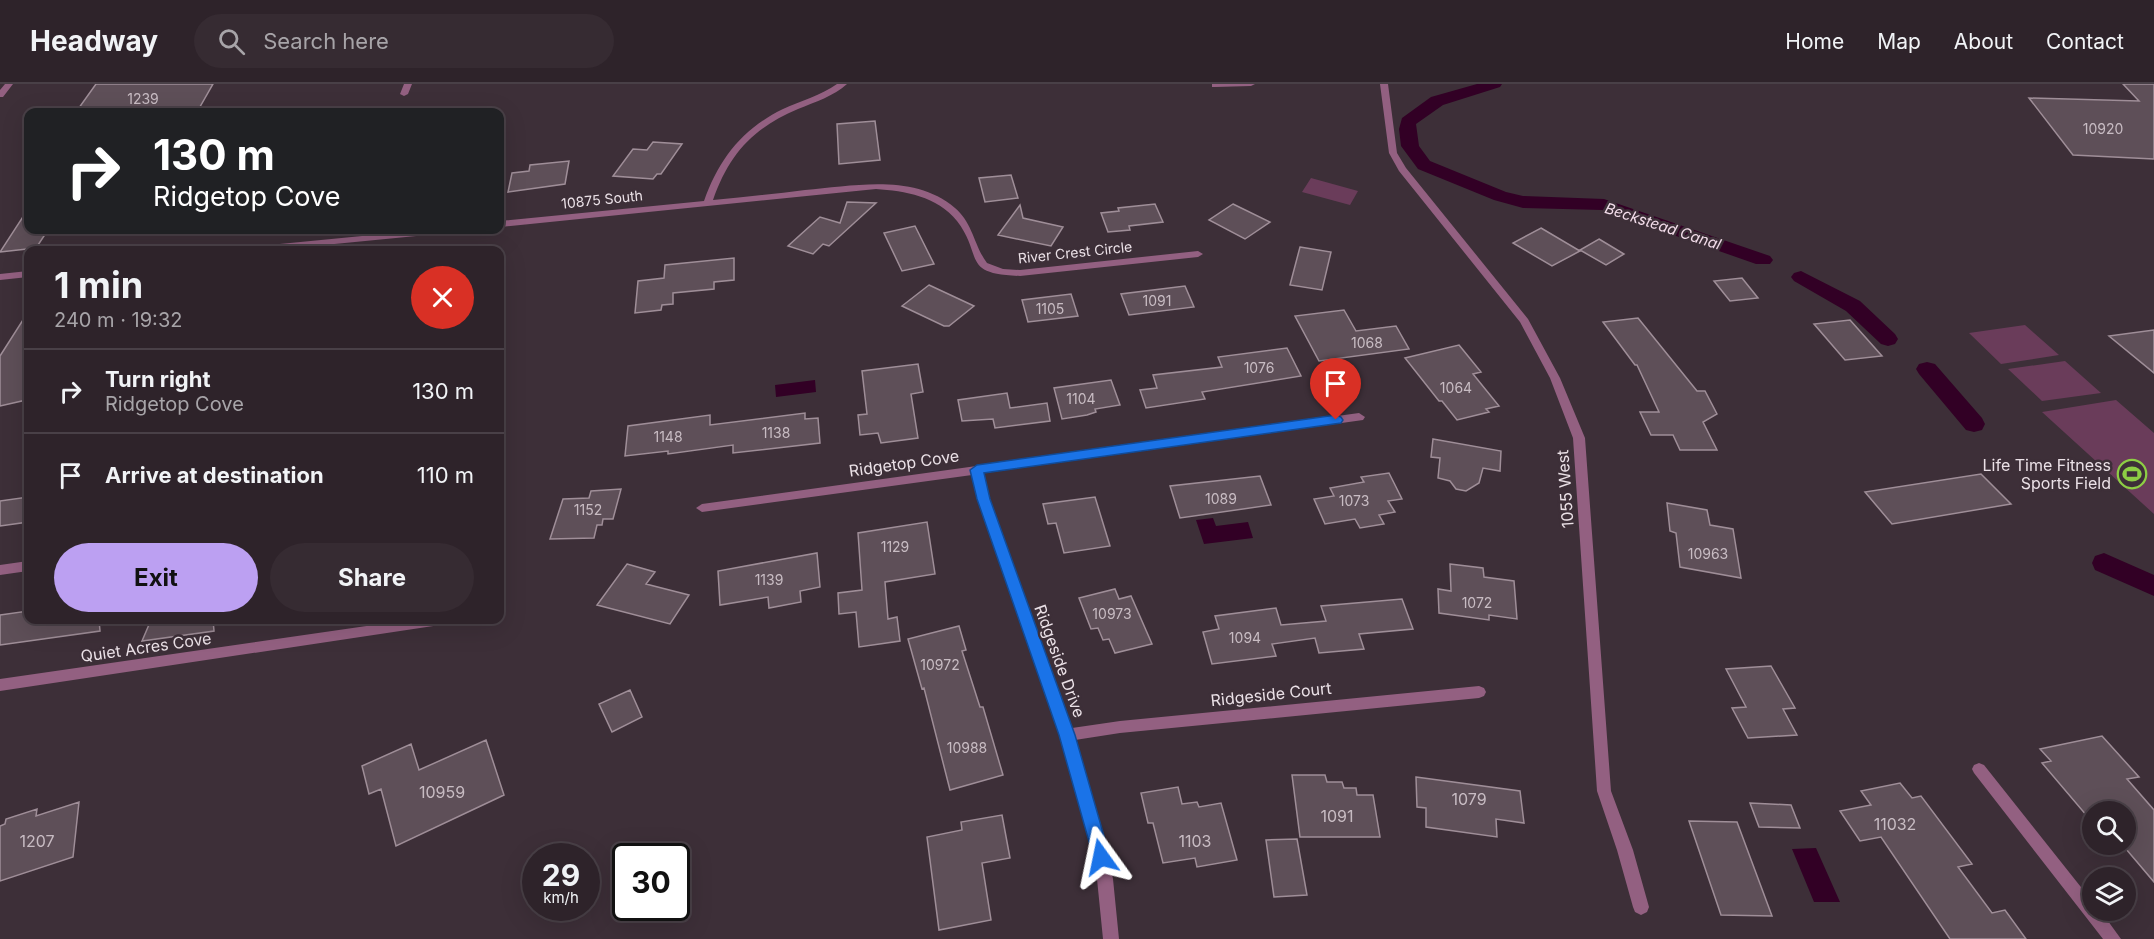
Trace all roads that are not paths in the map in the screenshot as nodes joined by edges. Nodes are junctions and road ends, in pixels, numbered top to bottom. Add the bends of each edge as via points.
1 (9, 84) edge
2 (408, 84) edge
3 (843, 84) edge
4 (1251, 84) edge
5 (1384, 84) edge
6 (1215, 85) edge
7 (404, 94) dead end
8 (0, 95) edge
9 (708, 202) junction
10 (504, 224) edge
11 (408, 234) edge
12 (289, 246) edge
13 (1198, 254) dead end
14 (24, 274) edge
15 (0, 277) edge
16 (1359, 417) dead end
17 (977, 470) junction
18 (702, 508) dead end
19 (24, 567) edge
20 (0, 570) edge
21 (413, 624) edge
22 (0, 685) edge
23 (1479, 692) dead end
24 (1067, 735) junction
25 (1979, 769) dead end
26 (1641, 907) dead end
27 (1111, 939) edge
28 (2113, 939) edge

1 - 8 street
2 - 7 street
3 - 9 street via 751,133 725,159
4 - 6 street
5 - 26 street, 1055 West via 1393,153 1524,321 1556,378 1579,438 1604,791
9 - 10 street, 10875 South
9 - 13 street, River Crest Circle via 852,187 898,188 951,209 961,220 978,260 999,272
11 - 12 street
14 - 15 street
16 - 17 street, Ridgetop Cove
17 - 18 street, Ridgetop Cove
17 - 24 street, Ridgeside Drive
19 - 20 street
21 - 22 street, Quiet Acres Cove
23 - 24 street, Ridgeside Court
24 - 27 street, Ridgeside Drive via 1097,835
25 - 28 street

